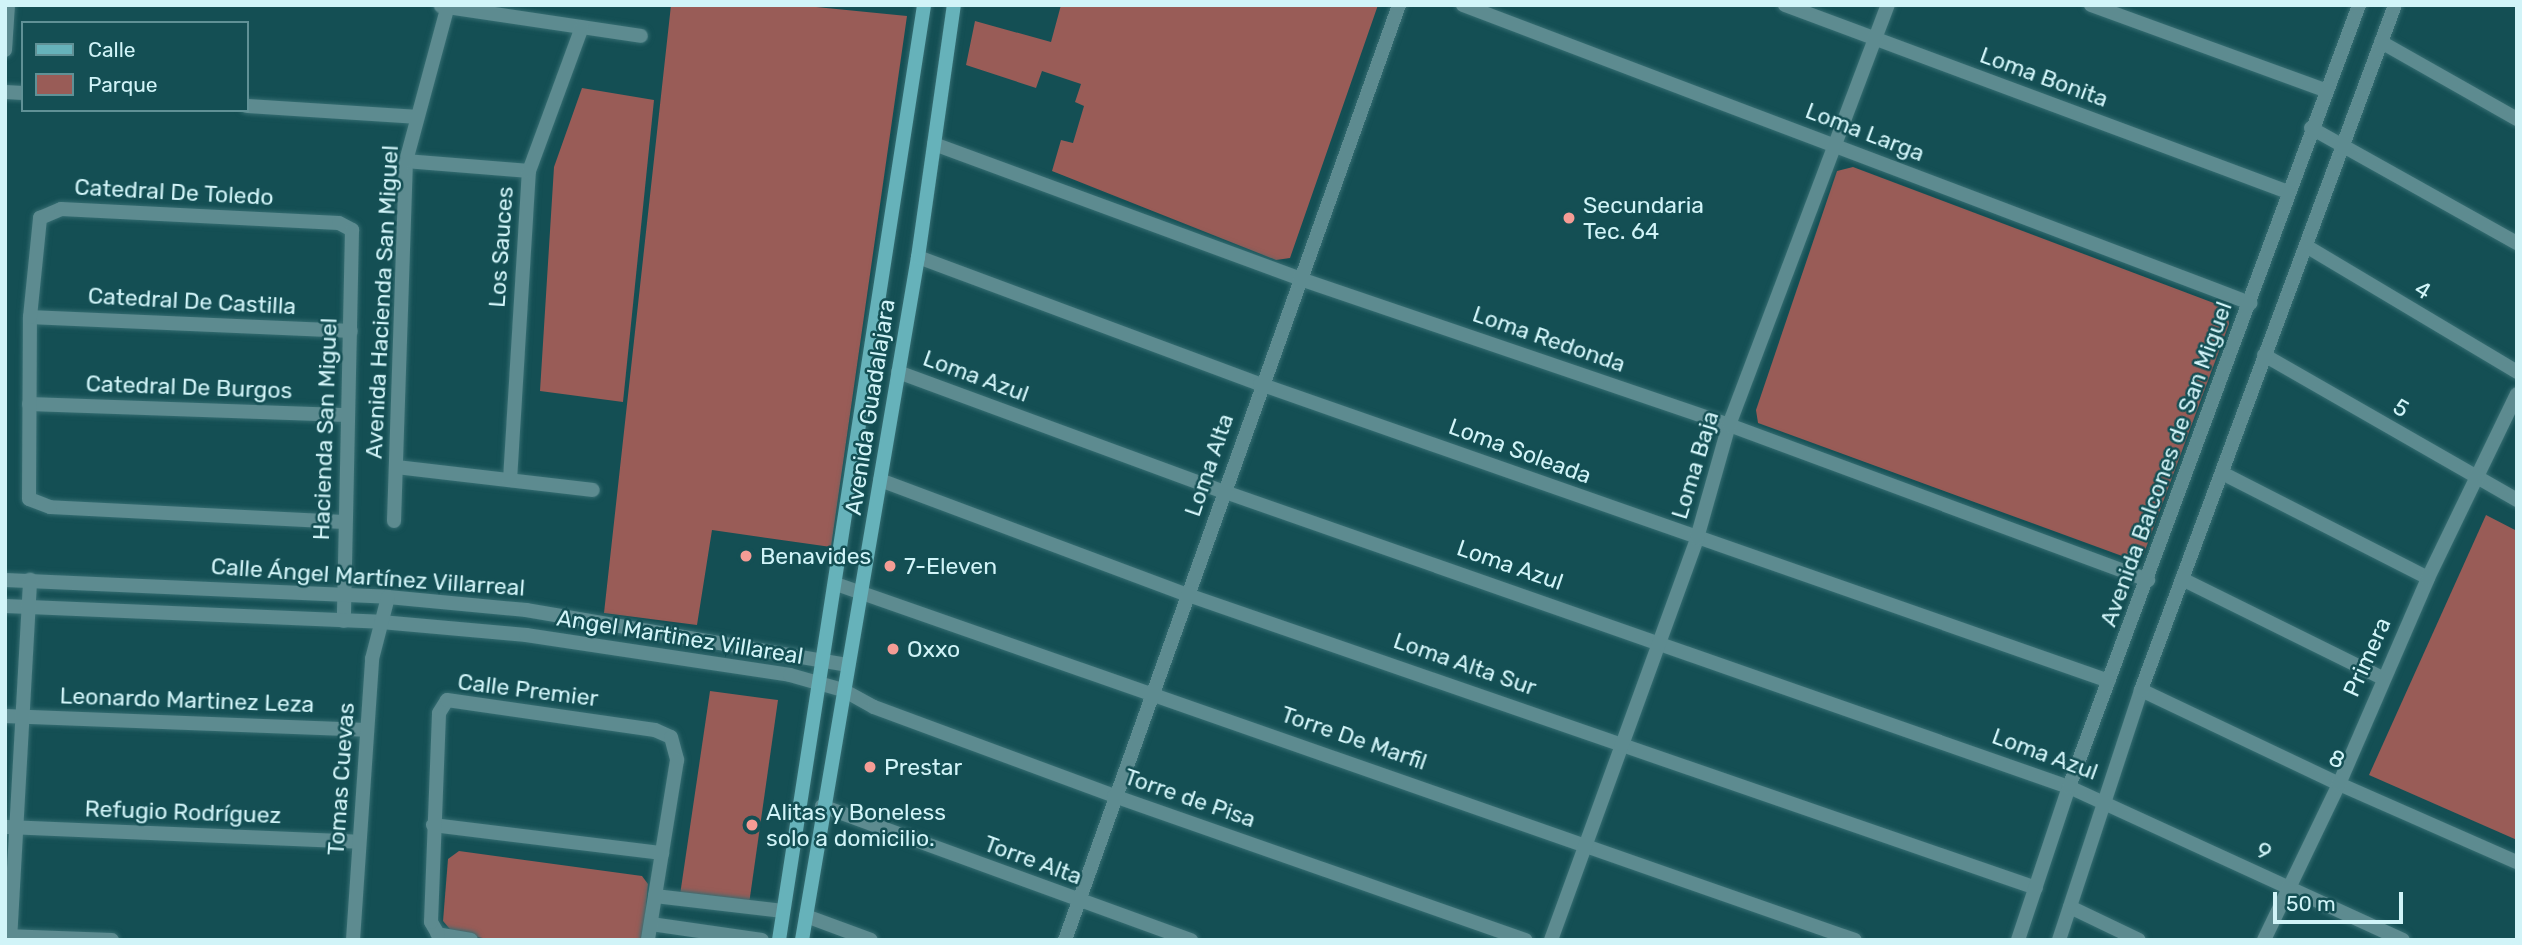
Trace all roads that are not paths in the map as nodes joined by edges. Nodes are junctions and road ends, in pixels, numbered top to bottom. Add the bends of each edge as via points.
1 (8, 5) edge
2 (438, 5) edge
3 (924, 5) edge
4 (954, 5) edge
5 (1399, 5) edge
6 (1463, 5) edge
7 (1785, 5) edge
8 (1888, 5) edge
9 (2091, 5) edge
10 (2359, 5) edge
11 (2395, 5) edge
12 (448, 6) edge
13 (582, 27) junction
14 (640, 36) dead end
15 (1875, 39) junction
16 (2381, 42) junction
17 (5, 50) edge
18 (2325, 90) junction
19 (248, 106) edge
20 (416, 117) junction
21 (2517, 119) edge
22 (2311, 128) junction
23 (934, 144) junction
24 (2344, 144) junction
25 (1834, 145) junction
26 (406, 161) junction
27 (529, 171) junction
28 (2288, 192) junction
29 (355, 238) joint
30 (2517, 243) edge
31 (2306, 246) junction
32 (918, 257) junction
33 (1300, 279) junction
34 (2250, 303) junction
35 (30, 317) junction
36 (351, 331) junction
37 (2264, 355) junction
38 (898, 372) junction
39 (2517, 372) edge
40 (1261, 384) junction
41 (2517, 394) edge
42 (29, 404) junction
43 (348, 415) junction
44 (1729, 425) junction
45 (397, 467) junction
46 (2222, 473) junction
47 (510, 480) junction
48 (2479, 480) junction
49 (880, 481) junction
50 (593, 490) dead end
51 (1225, 492) junction
52 (2517, 500) edge
53 (394, 521) dead end
54 (344, 522) junction
55 (1697, 538) junction
56 (2428, 578) junction
57 (2182, 579) junction
58 (5, 580) edge
59 (30, 580) junction
60 (2148, 580) junction
61 (836, 584) junction
62 (862, 589) junction
63 (345, 594) junction
64 (1188, 595) junction
65 (388, 597) junction
66 (5, 606) edge
67 (29, 607) junction
68 (344, 621) junction
69 (381, 622) junction
70 (1657, 640) junction
71 (823, 659) junction
72 (848, 665) junction
73 (2382, 678) junction
74 (2109, 681) junction
75 (820, 684) junction
76 (843, 690) junction
77 (2141, 690) junction
78 (1151, 691) junction
79 (13, 716) edge
80 (366, 730) junction
81 (1620, 743) junction
82 (2339, 785) junction
83 (2069, 786) junction
84 (1114, 796) junction
85 (2106, 801) junction
86 (822, 806) junction
87 (433, 824) junction
88 (10, 827) edge
89 (359, 842) junction
90 (1584, 844) junction
91 (662, 853) junction
92 (2517, 862) edge
93 (2036, 888) junction
94 (2287, 888) junction
95 (655, 896) junction
96 (1078, 901) junction
97 (2070, 907) junction
98 (783, 911) junction
99 (806, 916) junction
100 (651, 924) junction
101 (9, 937) edge
102 (112, 940) edge
103 (353, 940) edge
104 (471, 940) edge
105 (648, 940) edge
106 (762, 940) edge
107 (779, 940) edge
108 (802, 940) edge
109 (871, 940) edge
110 (1065, 940) edge
111 (1191, 940) edge
112 (1526, 940) edge
113 (1551, 940) edge
114 (1855, 940) edge
115 (2018, 940) edge
116 (2059, 940) edge
117 (2140, 940) edge
118 (2264, 940) edge
119 (2403, 940) edge

1 - 17 street
2 - 12 street
3 - 61 main road, Avenida Guadalajara
4 - 23 main road, Avenida Guadalajara
5 - 33 street, Loma Alta
6 - 25 street, Loma Larga
7 - 15 street, Loma Bonita
8 - 15 street, Loma Baja
9 - 18 street
10 - 18 street, Avenida Balcones de San Miguel
11 - 16 street
12 - 13 street
12 - 20 street, Avenida Hacienda San Miguel
13 - 14 street
13 - 27 street, Los Sauces
15 - 25 street, Loma Baja
15 - 28 street, Loma Bonita
16 - 21 street
16 - 24 street
18 - 22 street, Avenida Balcones de San Miguel
19 - 20 street
20 - 26 street, Avenida Hacienda San Miguel
22 - 24 street
22 - 28 street, Avenida Balcones de San Miguel
23 - 32 main road, Avenida Guadalajara
23 - 33 street, Loma Redonda
24 - 30 street
24 - 31 street
25 - 34 street, Loma Larga
25 - 44 street, Loma Baja
26 - 27 street
26 - 45 street, Avenida Hacienda San Miguel
27 - 47 street, Los Sauces
28 - 34 street, Avenida Balcones de San Miguel
29 - 35 street, Catedral De Toledo via 347,225 339,223 48,212 35,230
29 - 36 street, Hacienda San Miguel
31 - 37 street
31 - 39 street, 4
32 - 38 main road, Avenida Guadalajara
32 - 40 street, Loma Soleada
33 - 40 street, Loma Alta
33 - 44 street, Loma Redonda
34 - 60 street, Avenida Balcones de San Miguel
35 - 36 street, Catedral De Castilla
35 - 42 street, Catedral De Toledo
36 - 43 street, Hacienda San Miguel
37 - 46 street
37 - 48 street, 5
38 - 49 main road, Avenida Guadalajara
38 - 51 street, Loma Azul
40 - 51 street, Loma Alta
40 - 55 street, Loma Soleada
41 - 48 street, Primera
42 - 43 street, Catedral De Burgos
42 - 54 street, Catedral De Toledo via 26,488 36,506
43 - 54 street, Hacienda San Miguel
44 - 55 street, Loma Baja
44 - 60 street, Loma Redonda
45 - 47 street
45 - 53 street, Avenida Hacienda San Miguel
46 - 56 street
46 - 57 street
47 - 50 street
48 - 52 street, 5
48 - 56 street, Primera
49 - 62 main road, Avenida Guadalajara
49 - 64 street, Loma Alta Sur
51 - 64 street, Loma Alta
51 - 70 street, Loma Azul
54 - 63 street, Hacienda San Miguel
55 - 70 street, Loma Baja
55 - 74 street, Loma Soleada
56 - 73 street, Primera
57 - 73 street
57 - 77 street
58 - 59 street, Calle Ángel Martínez Villarreal
59 - 63 street, Calle Ángel Martínez Villarreal
59 - 67 street
60 - 74 street, Avenida Balcones de San Miguel
61 - 62 street, Torre De Marfil
61 - 71 main road, Avenida Guadalajara
62 - 72 main road, Avenida Guadalajara
62 - 78 street, Torre De Marfil
63 - 65 street, Calle Ángel Martínez Villarreal
63 - 68 street, Hacienda San Miguel
64 - 78 street, Loma Alta
64 - 81 street, Loma Alta Sur
65 - 69 street
65 - 71 street, Calle Ángel Martínez Villarreal via 526,610
66 - 67 street, Angel Martinez Villareal
67 - 68 street, Angel Martinez Villareal
67 - 79 street
68 - 69 street, Angel Martinez Villareal
69 - 75 street, Angel Martinez Villareal via 526,635
69 - 80 street, Tomas Cuevas via 372,659
70 - 81 street, Loma Baja
70 - 83 street, Loma Azul
71 - 72 street, Calle Ángel Martínez Villarreal
71 - 75 main road, Avenida Guadalajara
72 - 76 main road, Avenida Guadalajara
73 - 82 street, Primera
74 - 83 street, Avenida Balcones de San Miguel
75 - 76 street, Angel Martinez Villareal
75 - 98 main road, Avenida Guadalajara
76 - 84 street, Torre de Pisa via 874,707
76 - 86 main road, Avenida Guadalajara
77 - 82 street, 8
77 - 85 street
78 - 84 street, Loma Alta
78 - 90 street, Torre De Marfil
79 - 80 street, Leonardo Martinez Leza
79 - 88 street
80 - 89 street, Tomas Cuevas
81 - 90 street, Loma Baja
81 - 93 street, Loma Alta Sur
82 - 92 street, 8
82 - 94 street, Primera
83 - 85 street, Loma Azul
83 - 93 street, Avenida Balcones de San Miguel
84 - 96 street, Loma Alta
84 - 112 street, Torre de Pisa
85 - 94 street, 9
85 - 97 street
86 - 96 street, Torre Alta
86 - 99 main road, Avenida Guadalajara
87 - 91 street
87 - 91 street, Calle Premier via 439,713 447,700 457,700 655,730 671,737 677,760
87 - 104 street, Calle Premier via 433,930
88 - 89 street, Refugio Rodríguez
88 - 101 street
89 - 103 street, Tomas Cuevas
90 - 113 street, Loma Baja
90 - 114 street, Torre De Marfil
91 - 95 street, Calle Premier
93 - 115 street, Avenida Balcones de San Miguel
94 - 118 street, Primera
94 - 119 street, 9
95 - 98 street
95 - 100 street, Calle Premier
96 - 110 street, Loma Alta
96 - 111 street, Torre Alta
97 - 116 street
97 - 117 street
98 - 107 main road, Avenida Guadalajara
99 - 108 main road, Avenida Guadalajara
99 - 109 street
100 - 105 street, Calle Premier
100 - 106 street
101 - 102 street

